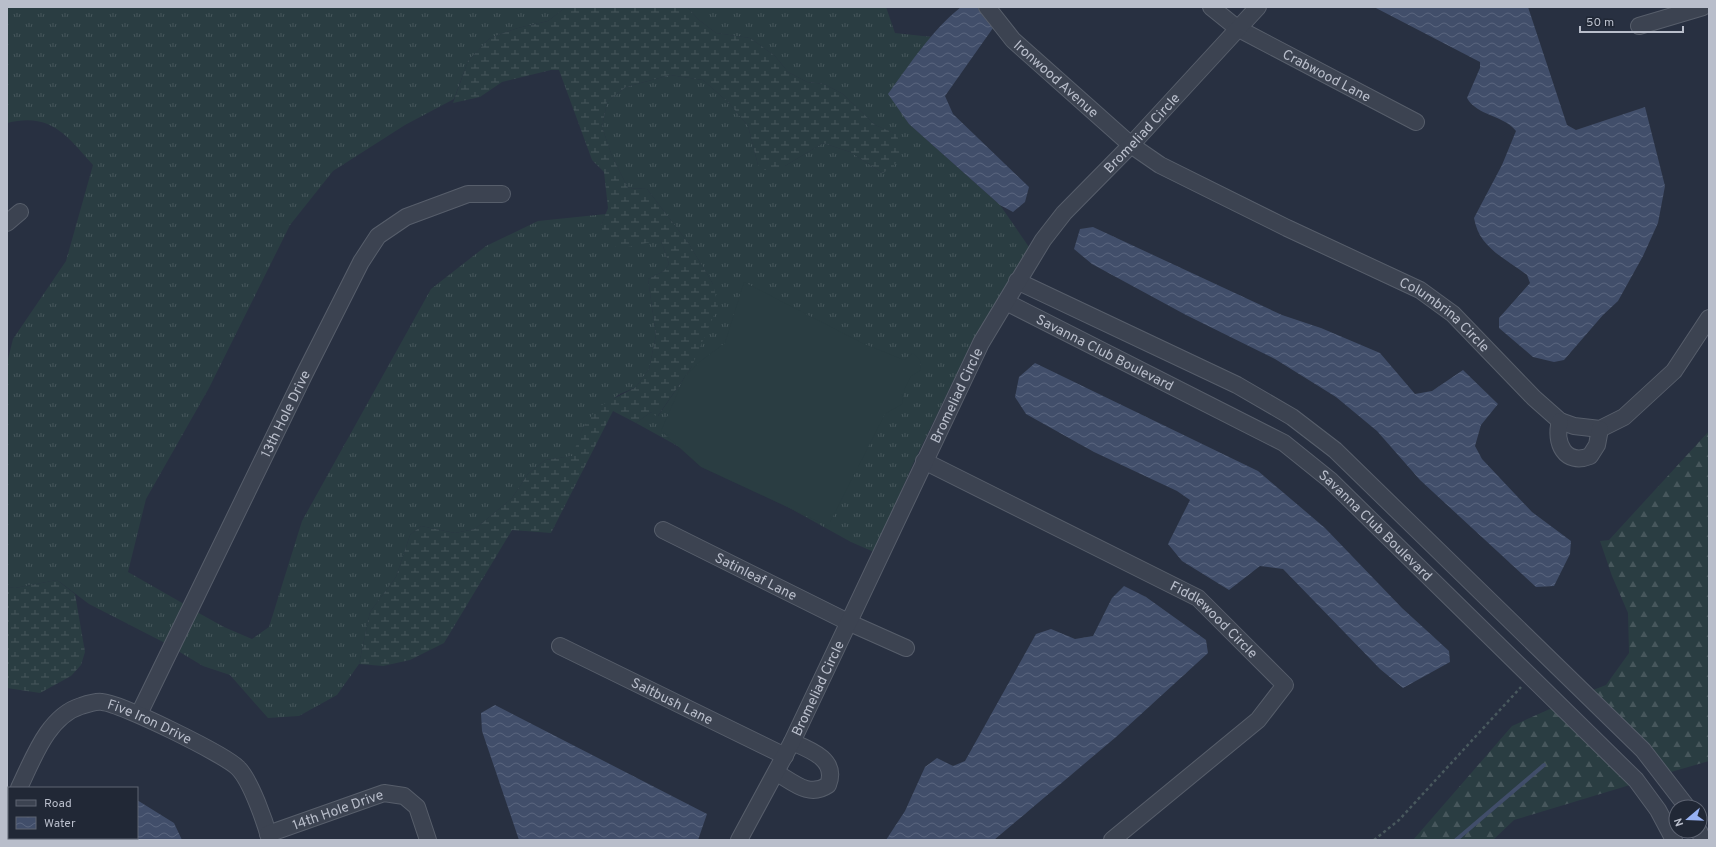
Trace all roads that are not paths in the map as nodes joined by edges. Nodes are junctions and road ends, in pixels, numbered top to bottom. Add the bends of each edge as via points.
1 (987, 7) edge
2 (1211, 7) edge
3 (1258, 7) edge
4 (1703, 7) edge
5 (1708, 7) edge
6 (1709, 10) edge
7 (1639, 26) dead end
8 (1237, 28) junction
9 (1416, 122) dead end
10 (1131, 145) junction
11 (502, 194) dead end
12 (20, 212) dead end
13 (7, 223) edge
14 (1017, 281) junction
15 (1006, 302) junction
16 (1709, 318) edge
17 (1560, 421) junction
18 (1600, 429) junction
19 (924, 461) junction
20 (662, 530) dead end
21 (850, 623) junction
22 (560, 646) dead end
23 (906, 648) dead end
24 (139, 714) junction
25 (792, 742) junction
26 (785, 756) junction
27 (777, 773) junction
28 (19, 787) edge
29 (1681, 799) edge
30 (269, 837) edge
31 (428, 840) edge
32 (739, 840) edge
33 (1112, 840) edge
34 (1674, 840) edge

1 - 10 street, Ironwood Avenue via 1013,40
2 - 8 street, Crabwood Lane
3 - 8 street, Bromeliad Circle
4 - 7 street
5 - 6 street
8 - 9 street, Crabwood Lane
8 - 10 street, Bromeliad Circle
10 - 14 street, Bromeliad Circle via 1064,213
10 - 17 street, Columbrina Circle via 1160,165 1420,290 1453,314 1534,398
11 - 24 street, 13th Hole Drive via 468,194 406,217 378,236 361,262 304,375
12 - 13 street
14 - 15 street, Bromeliad Circle
14 - 29 street, Savanna Club Boulevard via 1237,385 1292,418 1335,450 1643,750
15 - 19 street, Bromeliad Circle via 981,343
15 - 34 street, Savanna Club Boulevard via 1284,443 1330,480 1636,780 1658,810
16 - 18 street via 1674,370 1624,417
17 - 18 street, Columbrina Circle via 1574,426
17 - 18 street via 1560,445 1572,458 1580,460 1590,456 1597,445
19 - 21 street, Bromeliad Circle
19 - 33 street, Fiddlewood Circle via 1198,598 1285,685 1258,720
20 - 21 street, Satinleaf Lane
21 - 23 street, Satinleaf Lane
21 - 25 street, Bromeliad Circle
22 - 26 street, Saltbush Lane
24 - 28 street, Five Iron Drive via 103,702 80,706 59,719 38,748
24 - 30 street, Five Iron Drive via 219,754 239,768 250,788
25 - 26 street, Bromeliad Circle
25 - 27 street via 821,756 827,763 830,779 828,785 815,791 808,790
26 - 27 street, Bromeliad Circle
27 - 32 street, Bromeliad Circle
30 - 31 street, 14th Hole Drive via 384,793 404,796 417,807

